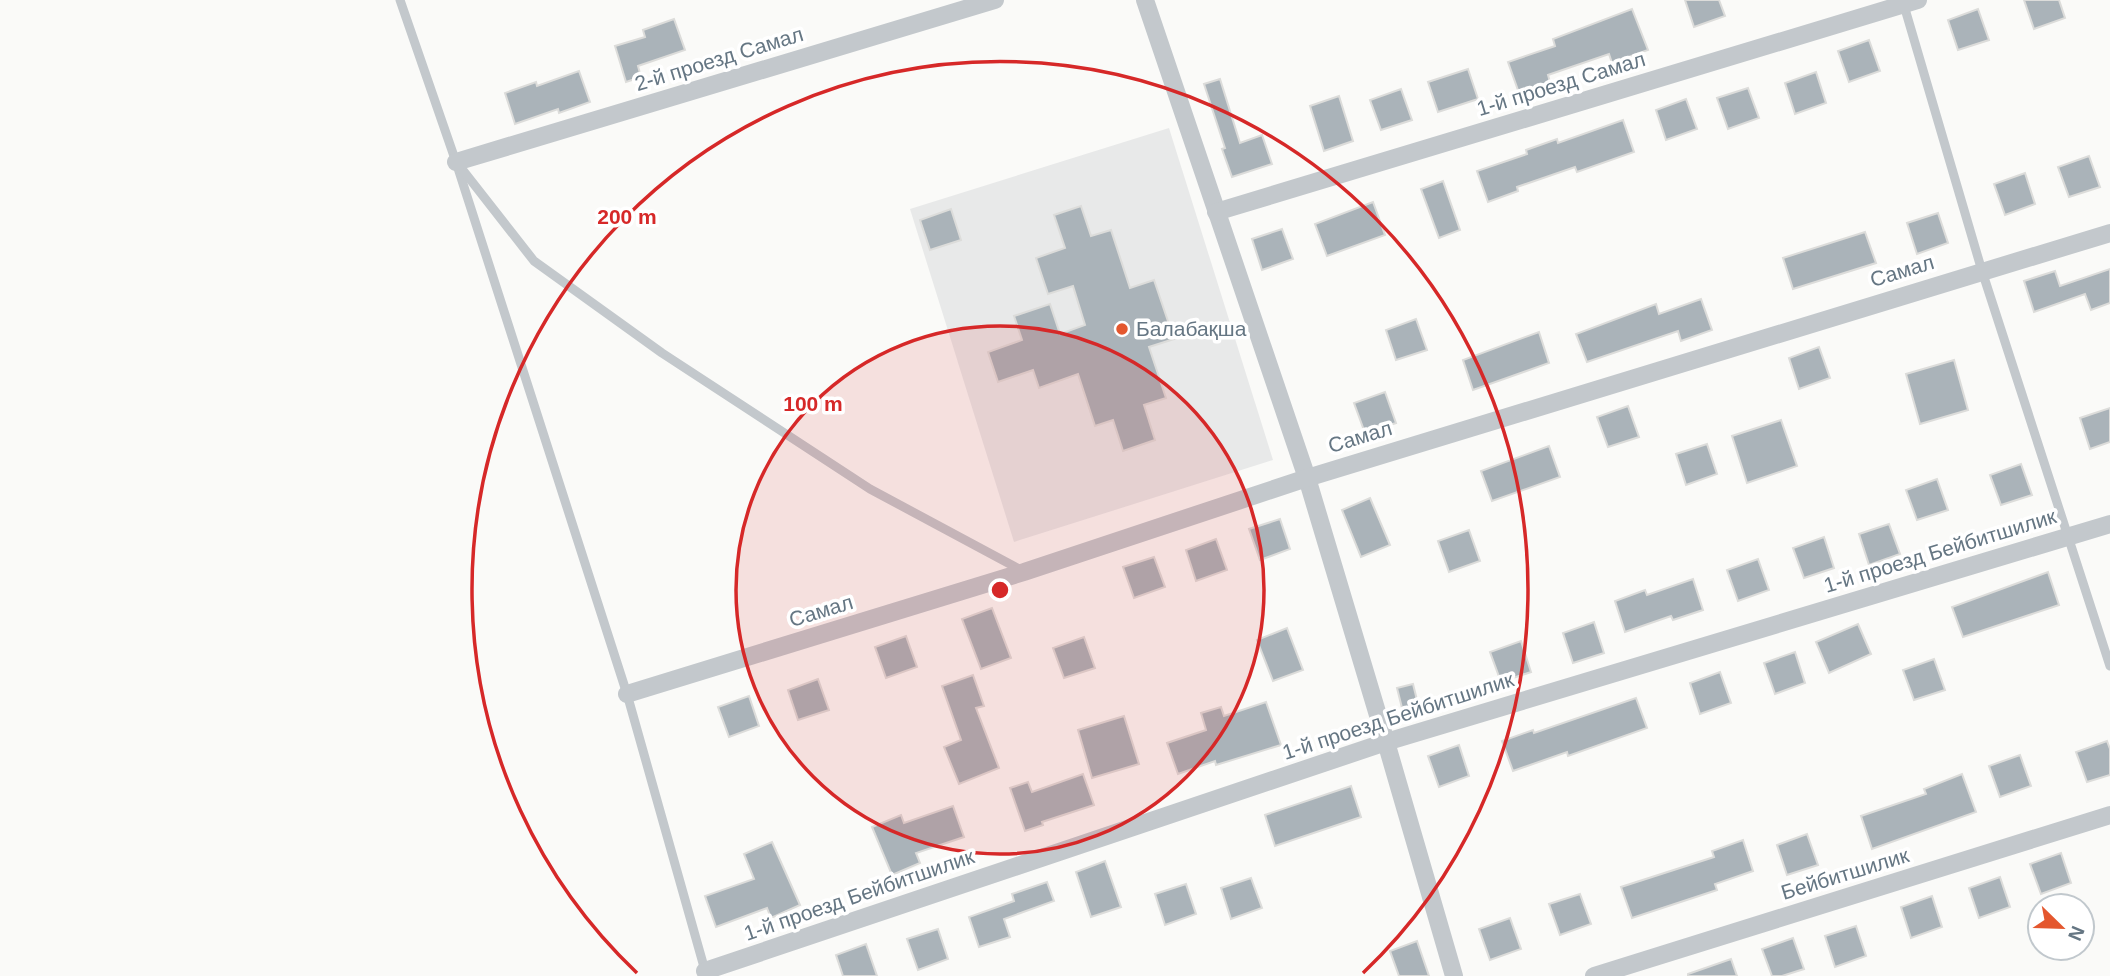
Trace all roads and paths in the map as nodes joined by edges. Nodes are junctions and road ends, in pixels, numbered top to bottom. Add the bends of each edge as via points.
1 (400, 0) edge
2 (995, 0) edge
3 (1145, 0) edge
4 (1908, 1) edge
5 (456, 162) junction
6 (1216, 212) junction
7 (2110, 233) edge
8 (1982, 271) junction
9 (1307, 478) junction
10 (2110, 524) edge
11 (2067, 537) junction
12 (1024, 572) junction
13 (2110, 666) edge
14 (627, 694) junction
15 (1387, 741) junction
16 (2110, 815) edge
17 (706, 973) edge
18 (1454, 976) edge
19 (1594, 976) edge

1 - 5 lane
2 - 5 street, 2-й проезд Самал
3 - 6 street
4 - 6 street, 1-й проезд Самал
4 - 8 lane
5 - 12 lane via 534,261 662,353 870,489
5 - 14 lane
6 - 9 street
7 - 8 street, Самал
8 - 9 street, Самал
8 - 11 lane
9 - 12 street, Самал
9 - 15 street
10 - 11 street, 1-й проезд Бейбитшилик
11 - 13 lane
11 - 15 street, 1-й проезд Бейбитшилик
12 - 14 street, Самал
14 - 17 lane
15 - 17 street, 1-й проезд Бейбитшилик
15 - 18 street
16 - 19 street, Бейбитшилик

